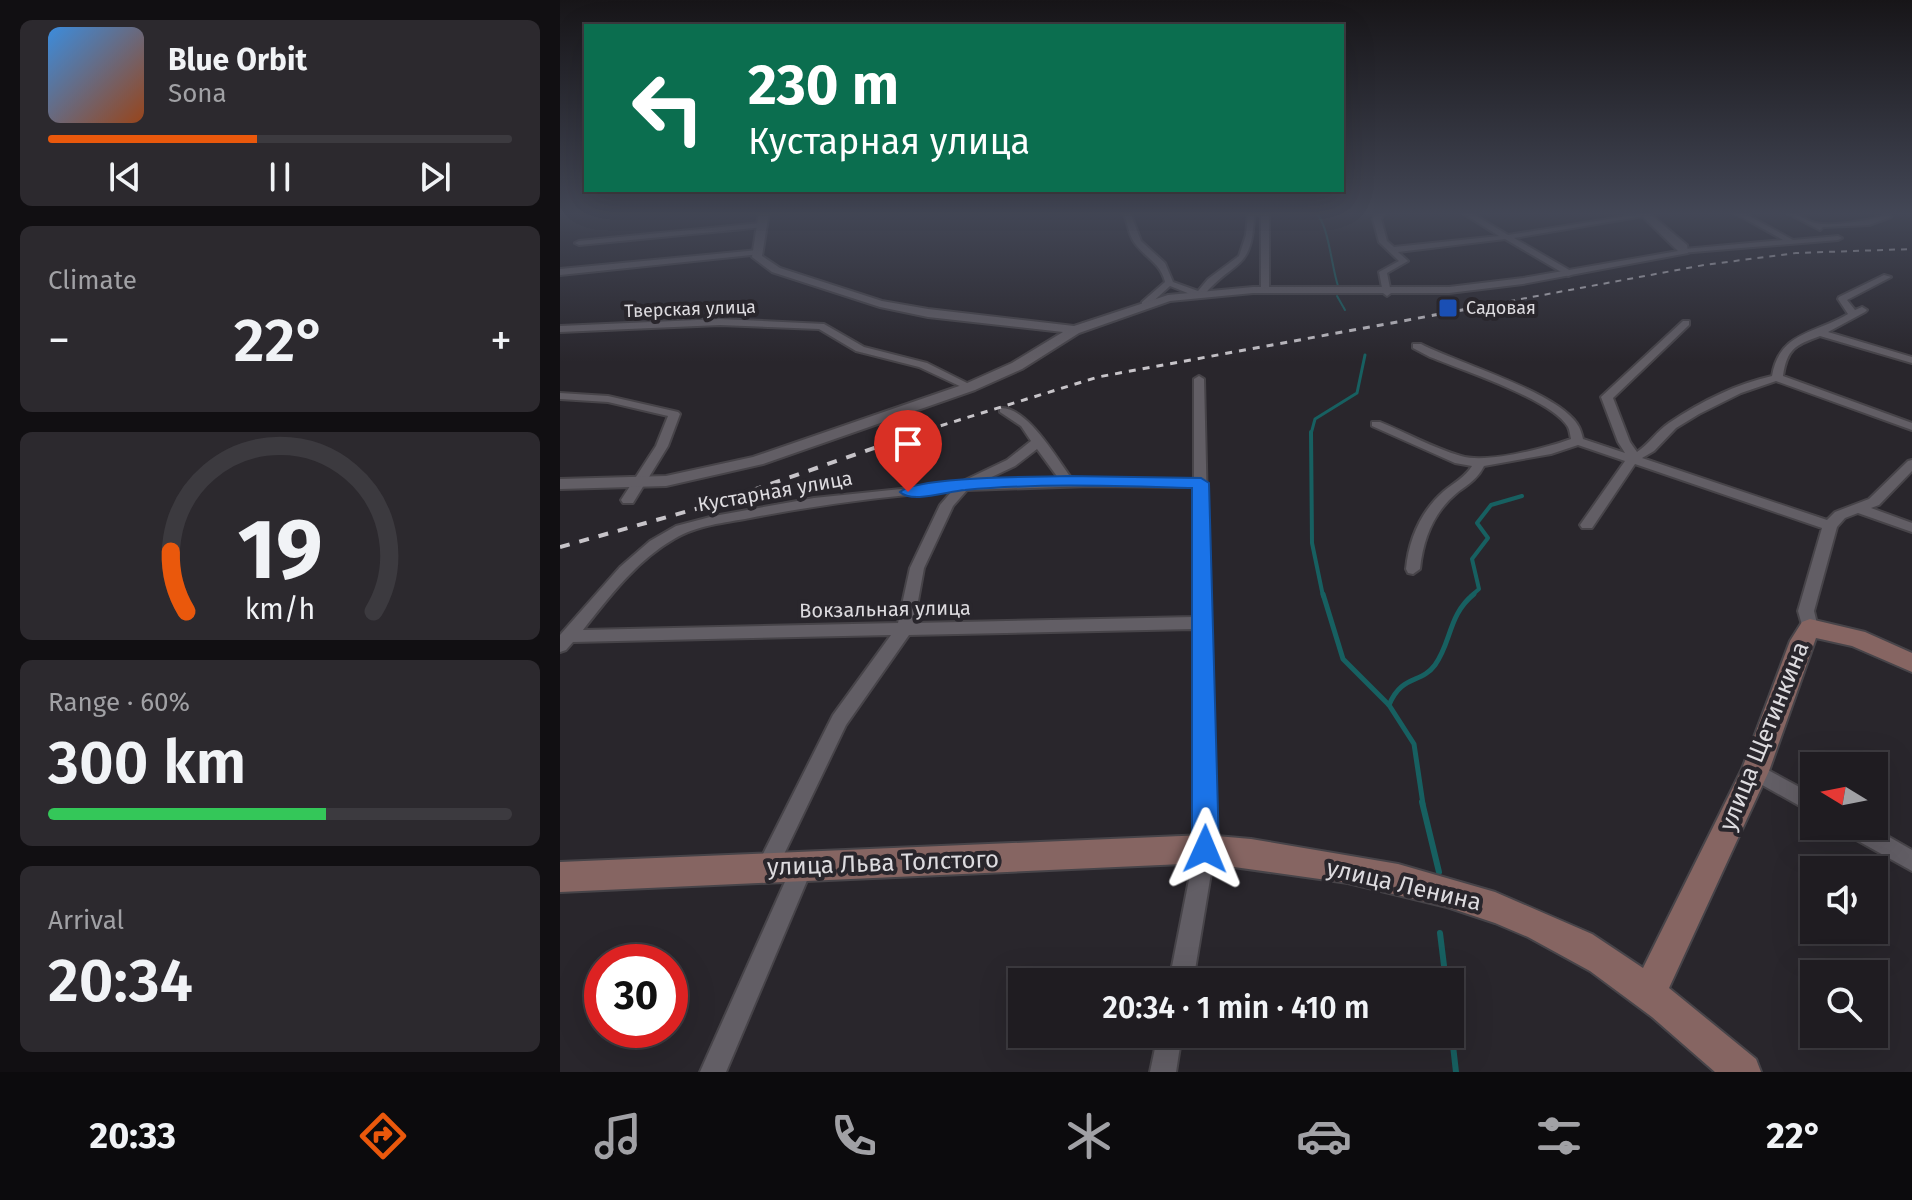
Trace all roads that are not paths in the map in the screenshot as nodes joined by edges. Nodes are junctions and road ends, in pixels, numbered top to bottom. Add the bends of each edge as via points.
1 (659, 262) edge
2 (762, 262) edge
3 (1159, 262) edge
4 (1239, 262) edge
5 (1265, 262) edge
6 (1402, 262) edge
7 (1549, 262) edge
8 (1641, 262) edge
9 (560, 272) edge
10 (1568, 273) junction
11 (1887, 277) dead end
12 (1169, 283) junction
13 (1265, 290) junction
14 (1198, 293) junction
15 (1387, 293) junction
16 (1145, 304) junction
17 (1686, 323) dead end
18 (560, 329) edge
19 (1075, 330) junction
20 (1820, 333) junction
21 (1417, 346) dead end
22 (1912, 360) edge
23 (1777, 378) junction
24 (1199, 379) dead end
25 (970, 387) junction
26 (560, 396) edge
27 (1004, 410) dead end
28 (1376, 424) dead end
29 (1912, 427) edge
30 (1039, 441) junction
31 (1578, 441) junction
32 (1634, 457) junction
33 (1479, 463) junction
34 (1912, 464) edge
35 (1067, 481) junction
36 (1201, 483) junction
37 (560, 484) edge
38 (635, 484) junction
39 (965, 484) junction
40 (628, 500) dead end
41 (1861, 509) junction
42 (1587, 525) dead end
43 (1830, 526) junction
44 (1912, 528) edge
45 (1413, 569) dead end
46 (1201, 623) junction
47 (905, 628) junction
48 (1810, 628) junction
49 (564, 641) edge
50 (1912, 663) edge
51 (1755, 771) junction
52 (1800, 797) edge
53 (1875, 840) edge
54 (1205, 849) junction
55 (1912, 861) edge
56 (803, 864) junction
57 (768, 866) junction
58 (560, 877) edge
59 (1184, 968) edge
60 (1649, 993) junction
61 (1167, 1048) edge
62 (713, 1072) edge
63 (1163, 1072) edge
64 (1743, 1072) edge

1 - 9 street
2 - 19 street via 880,304
3 - 12 street
4 - 14 street
5 - 13 street
6 - 15 street via 1383,272
7 - 10 street
8 - 10 street
10 - 15 street
11 - 20 street via 1842,299 1858,312
12 - 14 street
12 - 16 street
13 - 14 street
13 - 15 street
14 - 16 street
16 - 19 street
17 - 32 street via 1607,397
18 - 25 street, Тверская улица via 720,322 821,326 860,349 923,365
19 - 25 street
20 - 22 street
20 - 23 street via 1794,340 1777,362
21 - 31 street via 1441,361 1554,405 1571,420
23 - 29 street
23 - 32 street via 1671,426 1645,455
24 - 36 street
25 - 38 street via 757,461
26 - 38 street via 608,399 674,414 662,446
27 - 30 street
28 - 33 street via 1459,460
30 - 35 street
30 - 39 street via 1011,463
31 - 32 street
31 - 33 street
32 - 42 street
32 - 43 street
33 - 45 street via 1473,477 1446,496 1421,530 1413,547
34 - 41 street
35 - 36 street, Кустарная улица
35 - 39 street, Кустарная улица
36 - 46 street
37 - 38 street
38 - 40 street
39 - 47 street via 947,505 922,556
39 - 49 street, Кустарная улица via 817,502 692,525 646,553
41 - 43 street via 1840,515
41 - 44 street
43 - 48 street, улица Щетинкина via 1806,611
46 - 47 street, Вокзальная улица
46 - 54 street
47 - 49 street, Вокзальная улица
47 - 57 street via 839,720
48 - 50 main road via 1857,638
48 - 51 main road, улица Щетинкина
51 - 52 street
51 - 60 main road, улица Щетинкина
53 - 55 street
54 - 56 main road, улица Льва Толстого
54 - 59 street
54 - 60 main road, улица Ленина via 1299,861 1445,890 1581,947
56 - 57 main road, улица Льва Толстого
56 - 62 street
57 - 58 main road, улица Льва Толстого
60 - 64 main road, улица Ленина
61 - 63 street

